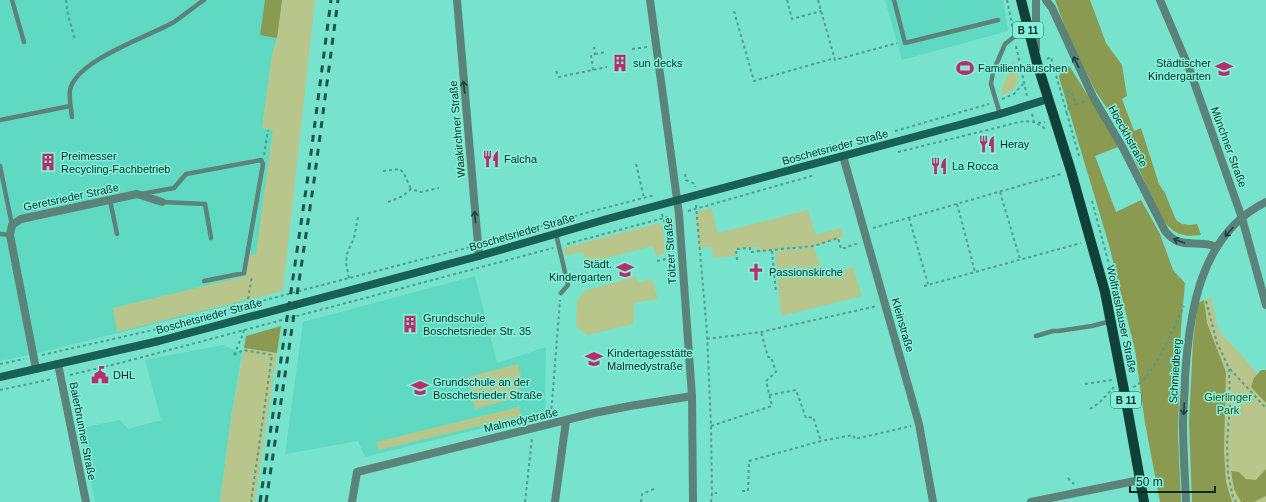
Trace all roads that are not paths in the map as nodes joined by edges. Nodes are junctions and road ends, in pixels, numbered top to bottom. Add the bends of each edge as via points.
1 (12, 0) edge
2 (204, 0) edge
3 (457, 0) edge
4 (650, 0) edge
5 (894, 0) edge
6 (1021, 0) edge
7 (1036, 0) edge
8 (1046, 0) edge
9 (1160, 0) edge
10 (998, 20) dead end
11 (1028, 30) junction
12 (24, 42) dead end
13 (1036, 59) junction
14 (1048, 99) junction
15 (70, 106) junction
16 (1000, 114) junction
17 (72, 117) dead end
18 (0, 120) edge
19 (843, 156) junction
20 (0, 166) edge
21 (138, 194) junction
22 (110, 200) junction
23 (677, 200) junction
24 (162, 202) joint
25 (1266, 202) edge
26 (1242, 218) junction
27 (12, 225) junction
28 (0, 234) edge
29 (117, 234) dead end
30 (556, 234) junction
31 (10, 235) junction
32 (211, 238) dead end
33 (1217, 247) junction
34 (479, 256) junction
35 (204, 281) dead end
36 (561, 293) road end
37 (1266, 305) edge
38 (1111, 321) junction
39 (1036, 336) dead end
40 (58, 364) junction
41 (36, 369) junction
42 (0, 377) edge
43 (692, 396) junction
44 (566, 421) junction
45 (1140, 480) junction
46 (86, 502) edge
47 (352, 502) edge
48 (555, 502) edge
49 (694, 502) edge
50 (933, 502) edge
51 (1031, 502) edge
52 (1144, 502) edge
53 (1186, 502) edge

1 - 12 lane
2 - 15 lane via 174,22 87,67 70,89
34 -> 3 street, Waakirchner Straße
4 - 23 street, Tölzer Straße
5 - 10 lane via 905,43
6 - 11 main road, B 11
7 - 13 street
33 -> 8 street, Hoeckhstraße via 1184,244 1169,237 1124,148 1093,97
9 - 26 street, Münchner Straße via 1189,68
11 - 13 main road, B 11
11 - 16 lane via 1005,44 993,72 991,84
13 - 14 main road, B 11
14 - 16 main road, Boschetsrieder Straße
14 - 38 main road, Wolfratshauser Straße / B 11 via 1071,170
15 - 17 lane
15 - 18 lane
16 - 19 main road, Boschetsrieder Straße
19 - 23 main road, Boschetsrieder Straße
19 - 50 street, Kleinstraße via 919,424
20 - 27 lane
21 - 22 street, Geretsrieder Straße
21 - 24 street
21 - 35 lane via 174,188 186,174 261,160 263,164 244,273
22 - 27 street, Geretsrieder Straße via 21,219
22 - 29 lane
23 - 30 main road, Boschetsrieder Straße
23 - 43 street, Tölzer Straße
24 - 32 lane via 205,204
25 - 26 street, Schmiedberg
26 -> 33 street, Schmiedberg
26 - 37 street, Münchner Straße
27 - 31 street
28 - 31 lane
30 - 34 main road, Boschetsrieder Straße
30 - 36 lane via 568,285
31 - 41 street
33 -> 53 street, Schmiedberg via 1201,279 1187,342 1183,422
34 - 40 main road, Boschetsrieder Straße via 159,341
38 - 39 lane
38 - 45 main road, Wolfratshauser Straße / B 11 via 1117,379
40 - 41 main road, Boschetsrieder Straße
40 - 46 street, Baierbrunner Straße
41 - 42 main road, Boschetsrieder Straße
43 - 44 street, Malmedystraße via 622,407
43 - 49 street, Tölzer Straße
44 - 47 street, Malmedystraße via 357,472
44 - 48 street
45 - 51 street
45 - 52 main road, Wolfratshauser Straße / B 11

